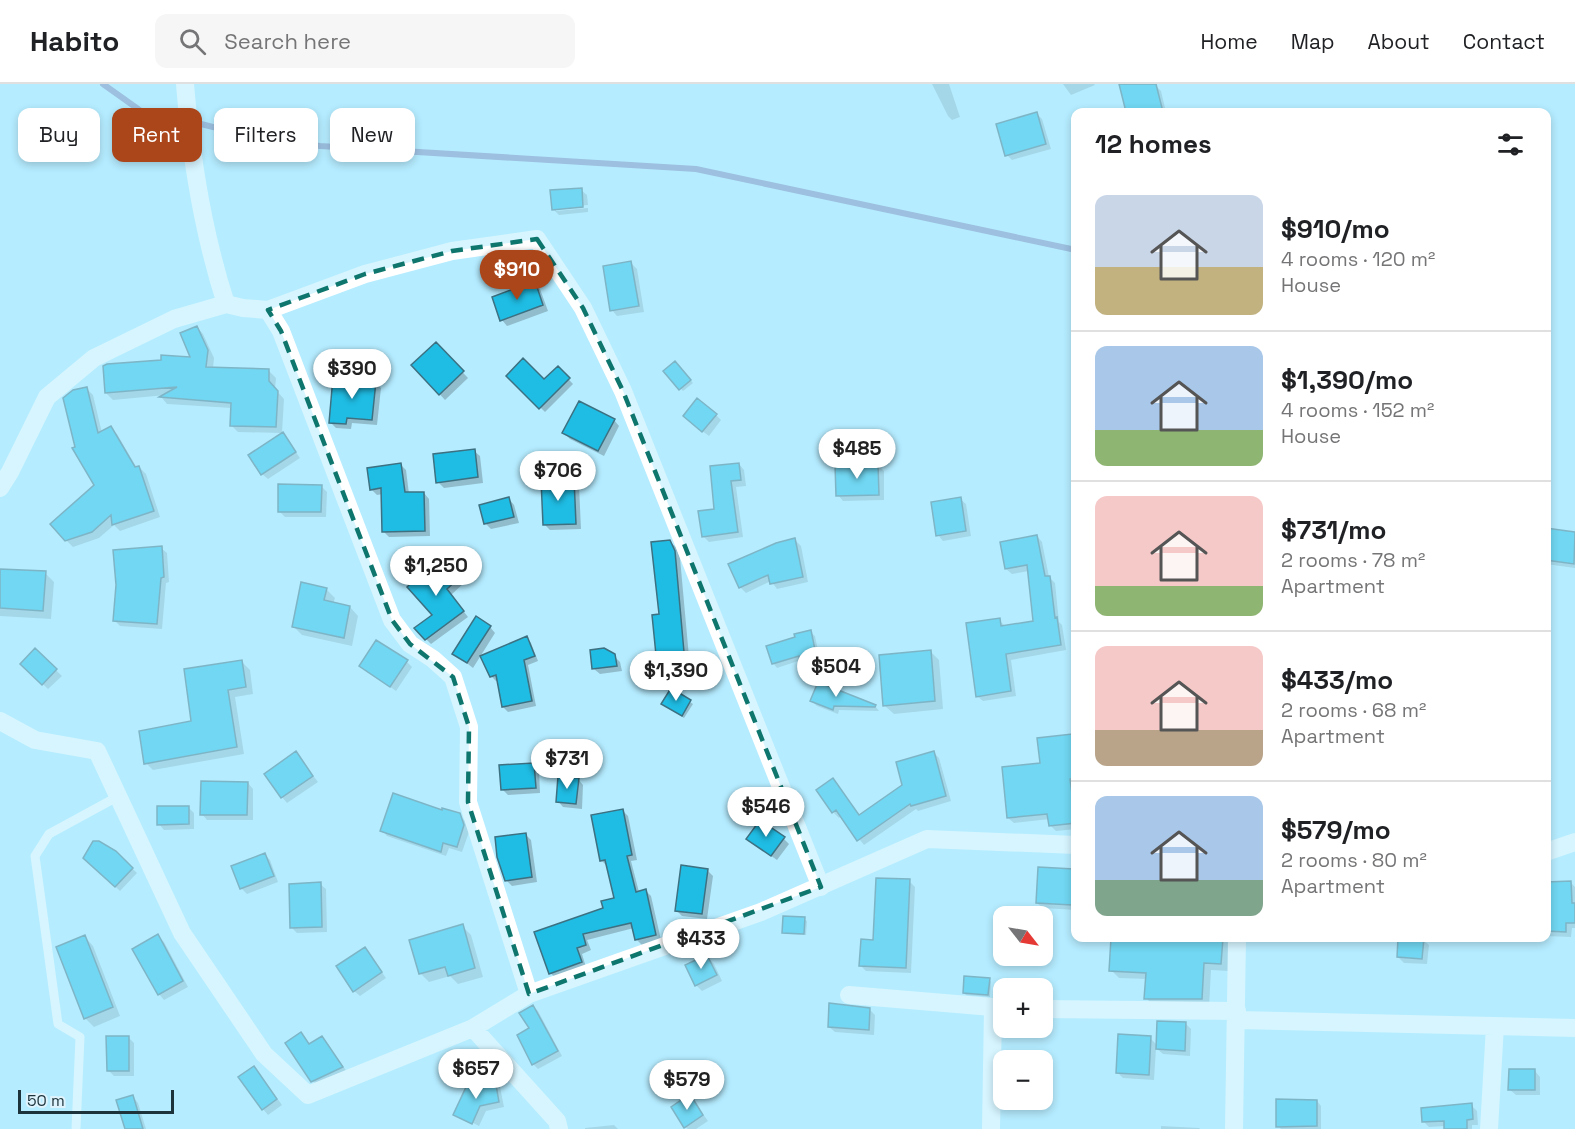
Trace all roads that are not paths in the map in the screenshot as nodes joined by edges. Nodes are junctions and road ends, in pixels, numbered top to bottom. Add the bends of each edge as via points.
1 (185, 84) edge
2 (226, 304) junction
3 (268, 310) junction
4 (0, 488) edge
5 (0, 721) edge
6 (117, 797) junction
7 (1575, 842) edge
8 (1071, 845) edge
9 (1551, 852) edge
10 (821, 887) junction
11 (1237, 942) edge
12 (529, 994) junction
13 (849, 995) dead end
14 (993, 1008) edge
15 (1053, 1009) edge
16 (1237, 1016) junction
17 (1495, 1026) junction
18 (473, 1028) junction
19 (1575, 1029) edge
20 (996, 1038) edge
21 (76, 1129) edge
22 (559, 1129) edge
23 (991, 1129) edge
24 (1234, 1129) edge
25 (1490, 1129) edge

1 - 2 street via 190,142 213,264
2 - 3 street
2 - 4 street via 174,319 94,358 47,397
3 - 10 street via 408,262 452,251 537,239 583,308 623,391
3 - 12 street via 281,331 392,620 410,644 453,677 469,727 468,802
5 - 6 street via 35,740 97,751
6 - 18 street via 182,933 264,1054 308,1095
6 - 21 lane via 49,834 35,856 58,1024 80,1037
7 - 9 street
8 - 10 street via 927,839
10 - 12 street
11 - 16 street
12 - 18 street
13 - 14 street
15 - 16 street
16 - 17 street
16 - 24 street
17 - 19 street
17 - 25 street
18 - 22 street via 557,1121
20 - 23 street

